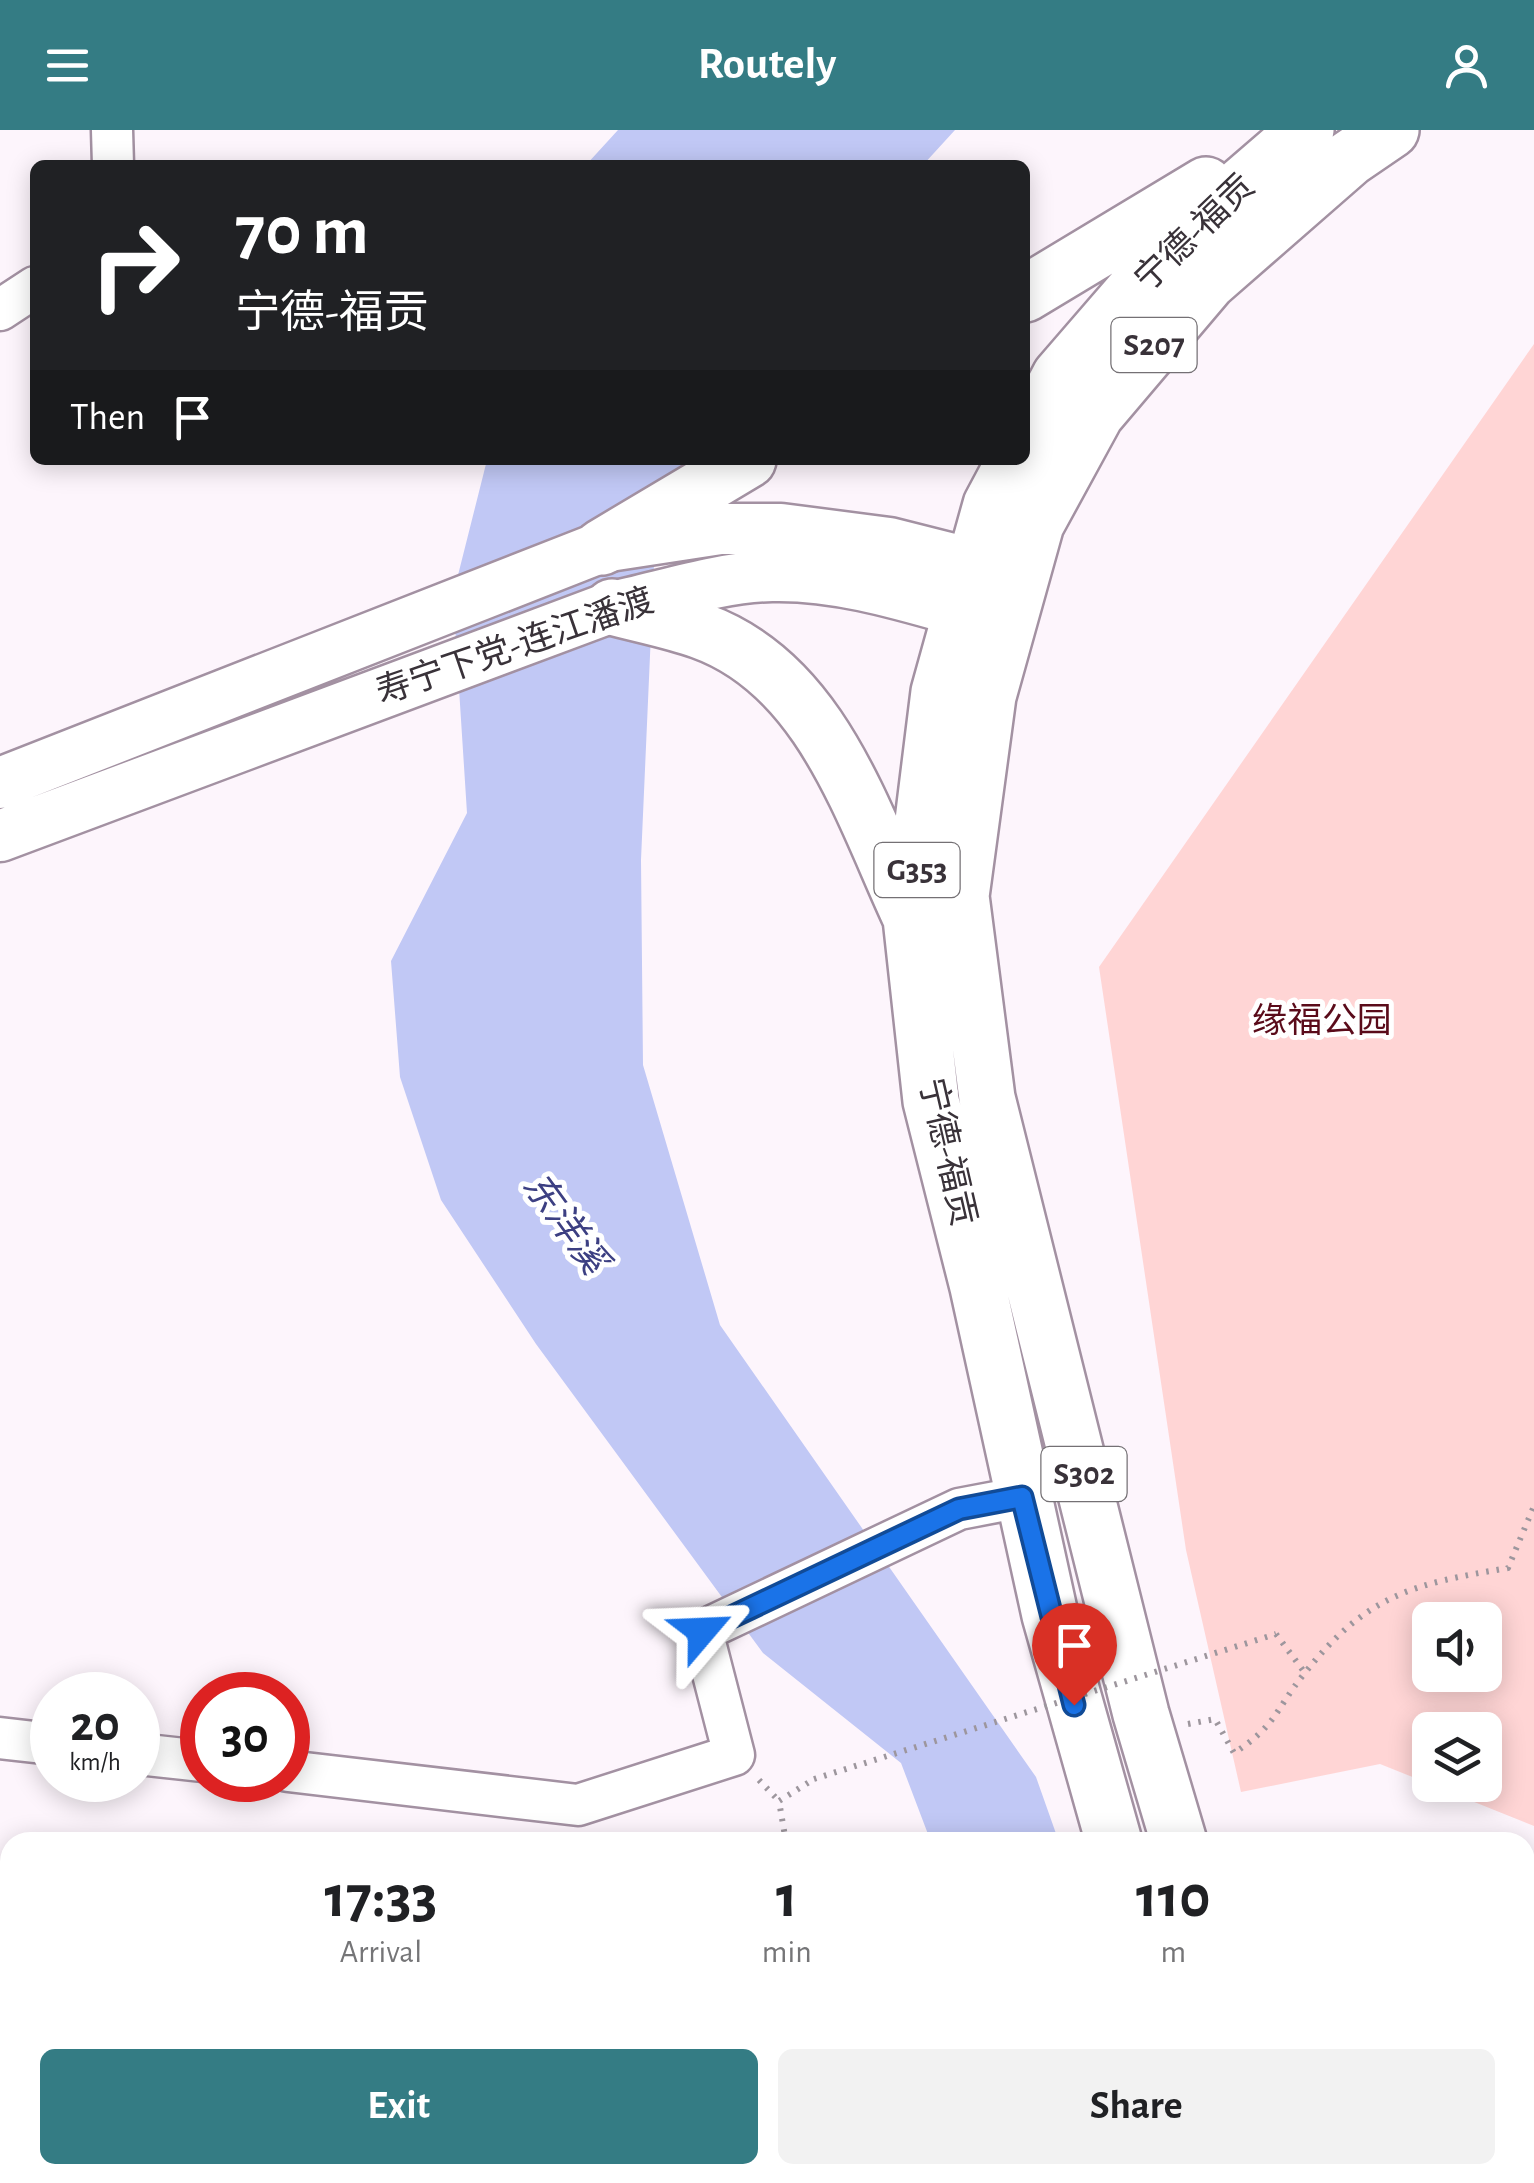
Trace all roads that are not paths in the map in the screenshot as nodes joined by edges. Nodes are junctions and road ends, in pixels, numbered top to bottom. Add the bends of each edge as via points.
1 (112, 130) edge
2 (1302, 130) edge
3 (1390, 130) edge
4 (113, 160) edge
5 (30, 290) edge
6 (1030, 291) edge
7 (0, 310) edge
8 (1030, 433) edge
9 (740, 465) edge
10 (1012, 465) edge
11 (602, 547) junction
12 (777, 552) junction
13 (991, 594) junction
14 (612, 608) junction
15 (0, 783) edge
16 (0, 836) edge
17 (911, 918) junction
18 (1024, 1235) joint
19 (1022, 1497) junction
20 (0, 1738) edge
21 (30, 1741) edge
22 (310, 1774) edge
23 (1111, 1832) edge
24 (1175, 1832) edge

1 - 4 street
2 - 6 highway
2 - 8 highway, 宁德-福贡 via 1175,243 1060,376
3 - 13 highway, S207 via 1208,282 1096,414
5 - 7 street
9 - 11 highway
10 - 13 highway, 宁德-福贡 / G353 via 991,505
11 - 12 main road, 寿宁下党-连江潘渡 via 720,529
11 - 15 main road, 寿宁下党-连江潘渡
12 - 13 main road via 889,543
12 - 14 main road, 寿宁下党-连江潘渡
13 - 17 highway, 宁德-福贡 / G353 via 939,692
13 - 18 highway, 宁德-福贡 / G353 via 988,696 962,896 987,1098
14 - 16 main road, 寿宁下党-连江潘渡
14 - 17 highway via 704,632 771,670 820,728
17 - 19 highway, 宁德-福贡 / G353 via 931,1101
18 - 24 highway, 宁德-福贡 / S302
19 - 22 street via 959,1509 702,1631 734,1755 578,1805
19 - 23 highway, 宁德-福贡 / G353
20 - 21 street

